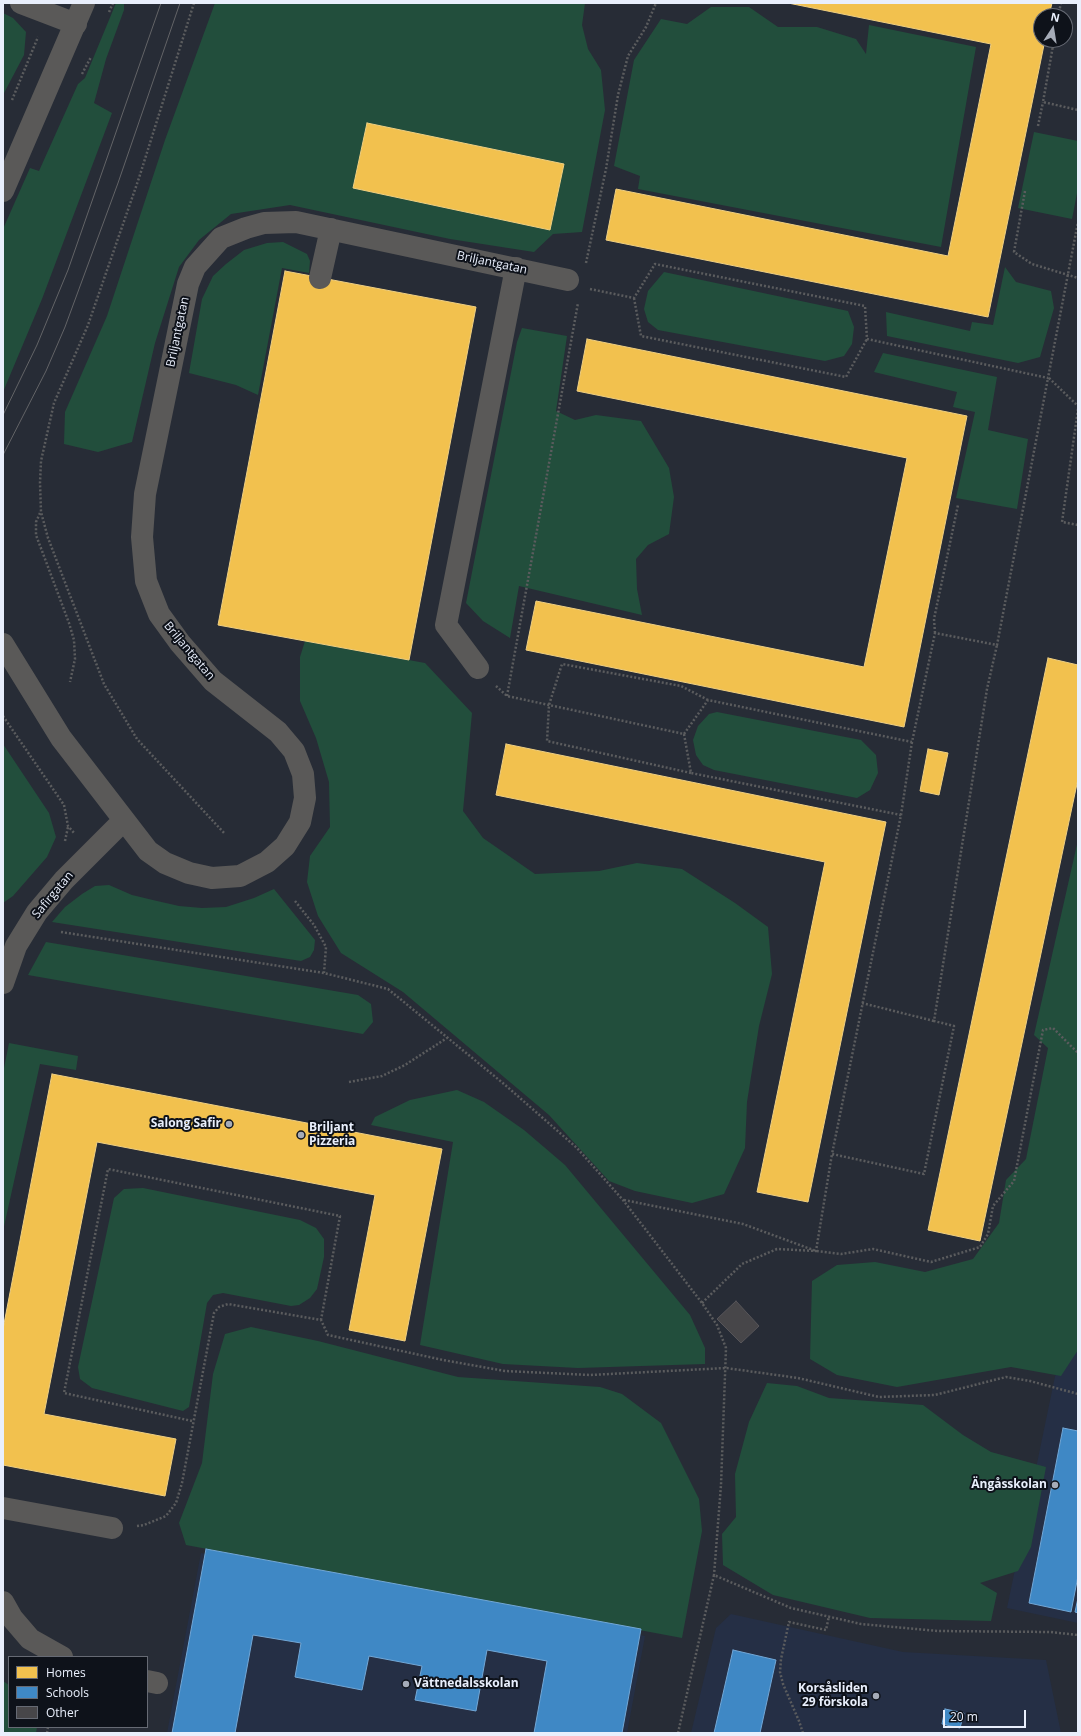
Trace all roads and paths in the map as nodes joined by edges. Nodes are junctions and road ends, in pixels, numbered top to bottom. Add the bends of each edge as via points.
1 (21, 3) edge
2 (84, 3) edge
3 (194, 3) edge
4 (656, 3) edge
5 (76, 24) junction
6 (38, 38) dead end
7 (1053, 48) edge
8 (1043, 102) junction
9 (10, 105) dead end
10 (1078, 110) edge
11 (1038, 126) dead end
12 (3, 191) edge
13 (1025, 191) dead end
14 (1078, 222) edge
15 (331, 229) junction
16 (586, 265) dead end
17 (516, 268) junction
18 (1068, 275) junction
19 (320, 278) dead end
20 (1078, 278) edge
21 (574, 288) joint
22 (589, 289) dead end
23 (634, 298) junction
24 (867, 339) junction
25 (1048, 378) junction
26 (1078, 407) edge
27 (958, 505) dead end
28 (40, 512) junction
29 (1078, 525) edge
30 (935, 633) junction
31 (3, 645) edge
32 (997, 645) junction
33 (478, 668) joint
34 (70, 682) dead end
35 (507, 696) junction
36 (708, 700) junction
37 (549, 705) junction
38 (3, 716) edge
39 (684, 734) junction
40 (912, 742) junction
41 (691, 773) junction
42 (901, 815) junction
43 (123, 821) junction
44 (225, 834) dead end
45 (76, 836) dead end
46 (294, 901) dead end
47 (61, 932) dead end
48 (324, 973) junction
49 (3, 983) edge
50 (862, 1003) junction
51 (934, 1021) junction
52 (447, 1038) junction
53 (1078, 1053) edge
54 (349, 1082) dead end
55 (832, 1154) junction
56 (623, 1200) junction
57 (816, 1251) junction
58 (702, 1303) junction
59 (321, 1320) junction
60 (726, 1368) junction
61 (1078, 1394) edge
62 (192, 1421) junction
63 (3, 1508) edge
64 (112, 1528) joint
65 (714, 1575) junction
66 (3, 1602) edge
67 (829, 1616) junction
68 (1078, 1636) edge
69 (60, 1656) edge
70 (678, 1733) edge
71 (803, 1733) edge

1 - 5 street
2 - 5 street
3 - 28 path via 137,185 88,324 54,402 41,461
4 - 16 path via 646,27 628,56 618,95 606,170
5 - 12 street
6 - 9 path
7 - 8 path
8 - 10 path
8 - 11 path
13 - 18 path via 1014,252 1032,264
14 - 18 path
15 - 17 street, Briljantgatan
15 - 19 street
15 - 43 street, Briljantgatan via 296,222 264,223 246,228 221,238 195,267 187,291 148,478 142,536 146,581 159,614 180,644 213,680 278,732 294,751 303,774 305,798 300,822 284,846 267,862 240,876 212,878 189,873 165,863 148,851
17 - 21 street, Briljantgatan
17 - 33 street via 446,625
18 - 20 path
18 - 25 path
21 - 35 path
22 - 23 path
23 - 24 path via 655,264 865,306
23 - 24 path via 640,336 846,377
24 - 25 path
25 - 26 path
25 - 32 path
26 - 29 path via 1062,522
27 - 30 path via 934,620
28 - 34 path via 36,522 36,535 74,640 75,659
28 - 44 path via 104,684 137,739
30 - 32 path
30 - 40 path
31 - 43 street, Briljantgatan via 61,738
32 - 51 path via 986,695
33 - 35 path
35 - 37 path
36 - 37 path via 681,686 562,664
36 - 39 path
36 - 40 path
37 - 39 path
37 - 41 path via 547,742
38 - 45 path via 64,805 68,826
39 - 41 path
40 - 42 path
41 - 42 path
42 - 50 path
43 - 49 street, Safirgatan via 64,880 37,912 16,946
46 - 48 path via 314,925 326,947
47 - 48 path
48 - 52 path via 388,988
50 - 51 path
50 - 55 path
51 - 55 path via 954,1026 924,1174
52 - 54 path via 405,1065 382,1076
52 - 56 path via 577,1148
53 - 57 path via 1053,1028 1043,1030 1014,1181 993,1206 988,1234 980,1247 931,1262 873,1249 842,1254
55 - 57 path
56 - 57 path via 743,1224
56 - 58 path
57 - 58 path via 777,1250 742,1264
58 - 60 path via 717,1325 726,1348
59 - 60 path via 328,1335 505,1371 590,1375
59 - 62 path via 228,1304 219,1307 214,1313
59 - 62 path via 340,1216 108,1169 64,1394
60 - 61 path via 798,1378 879,1397 935,1395 1006,1378 1030,1381
60 - 65 path
62 - 64 path via 182,1483 176,1503 166,1516 144,1526
63 - 64 street
65 - 67 path via 791,1608
65 - 70 path
66 - 69 street via 12,1618 30,1639
67 - 68 path via 861,1624 938,1631 1050,1632
67 - 71 path via 826,1630 789,1622 780,1672

